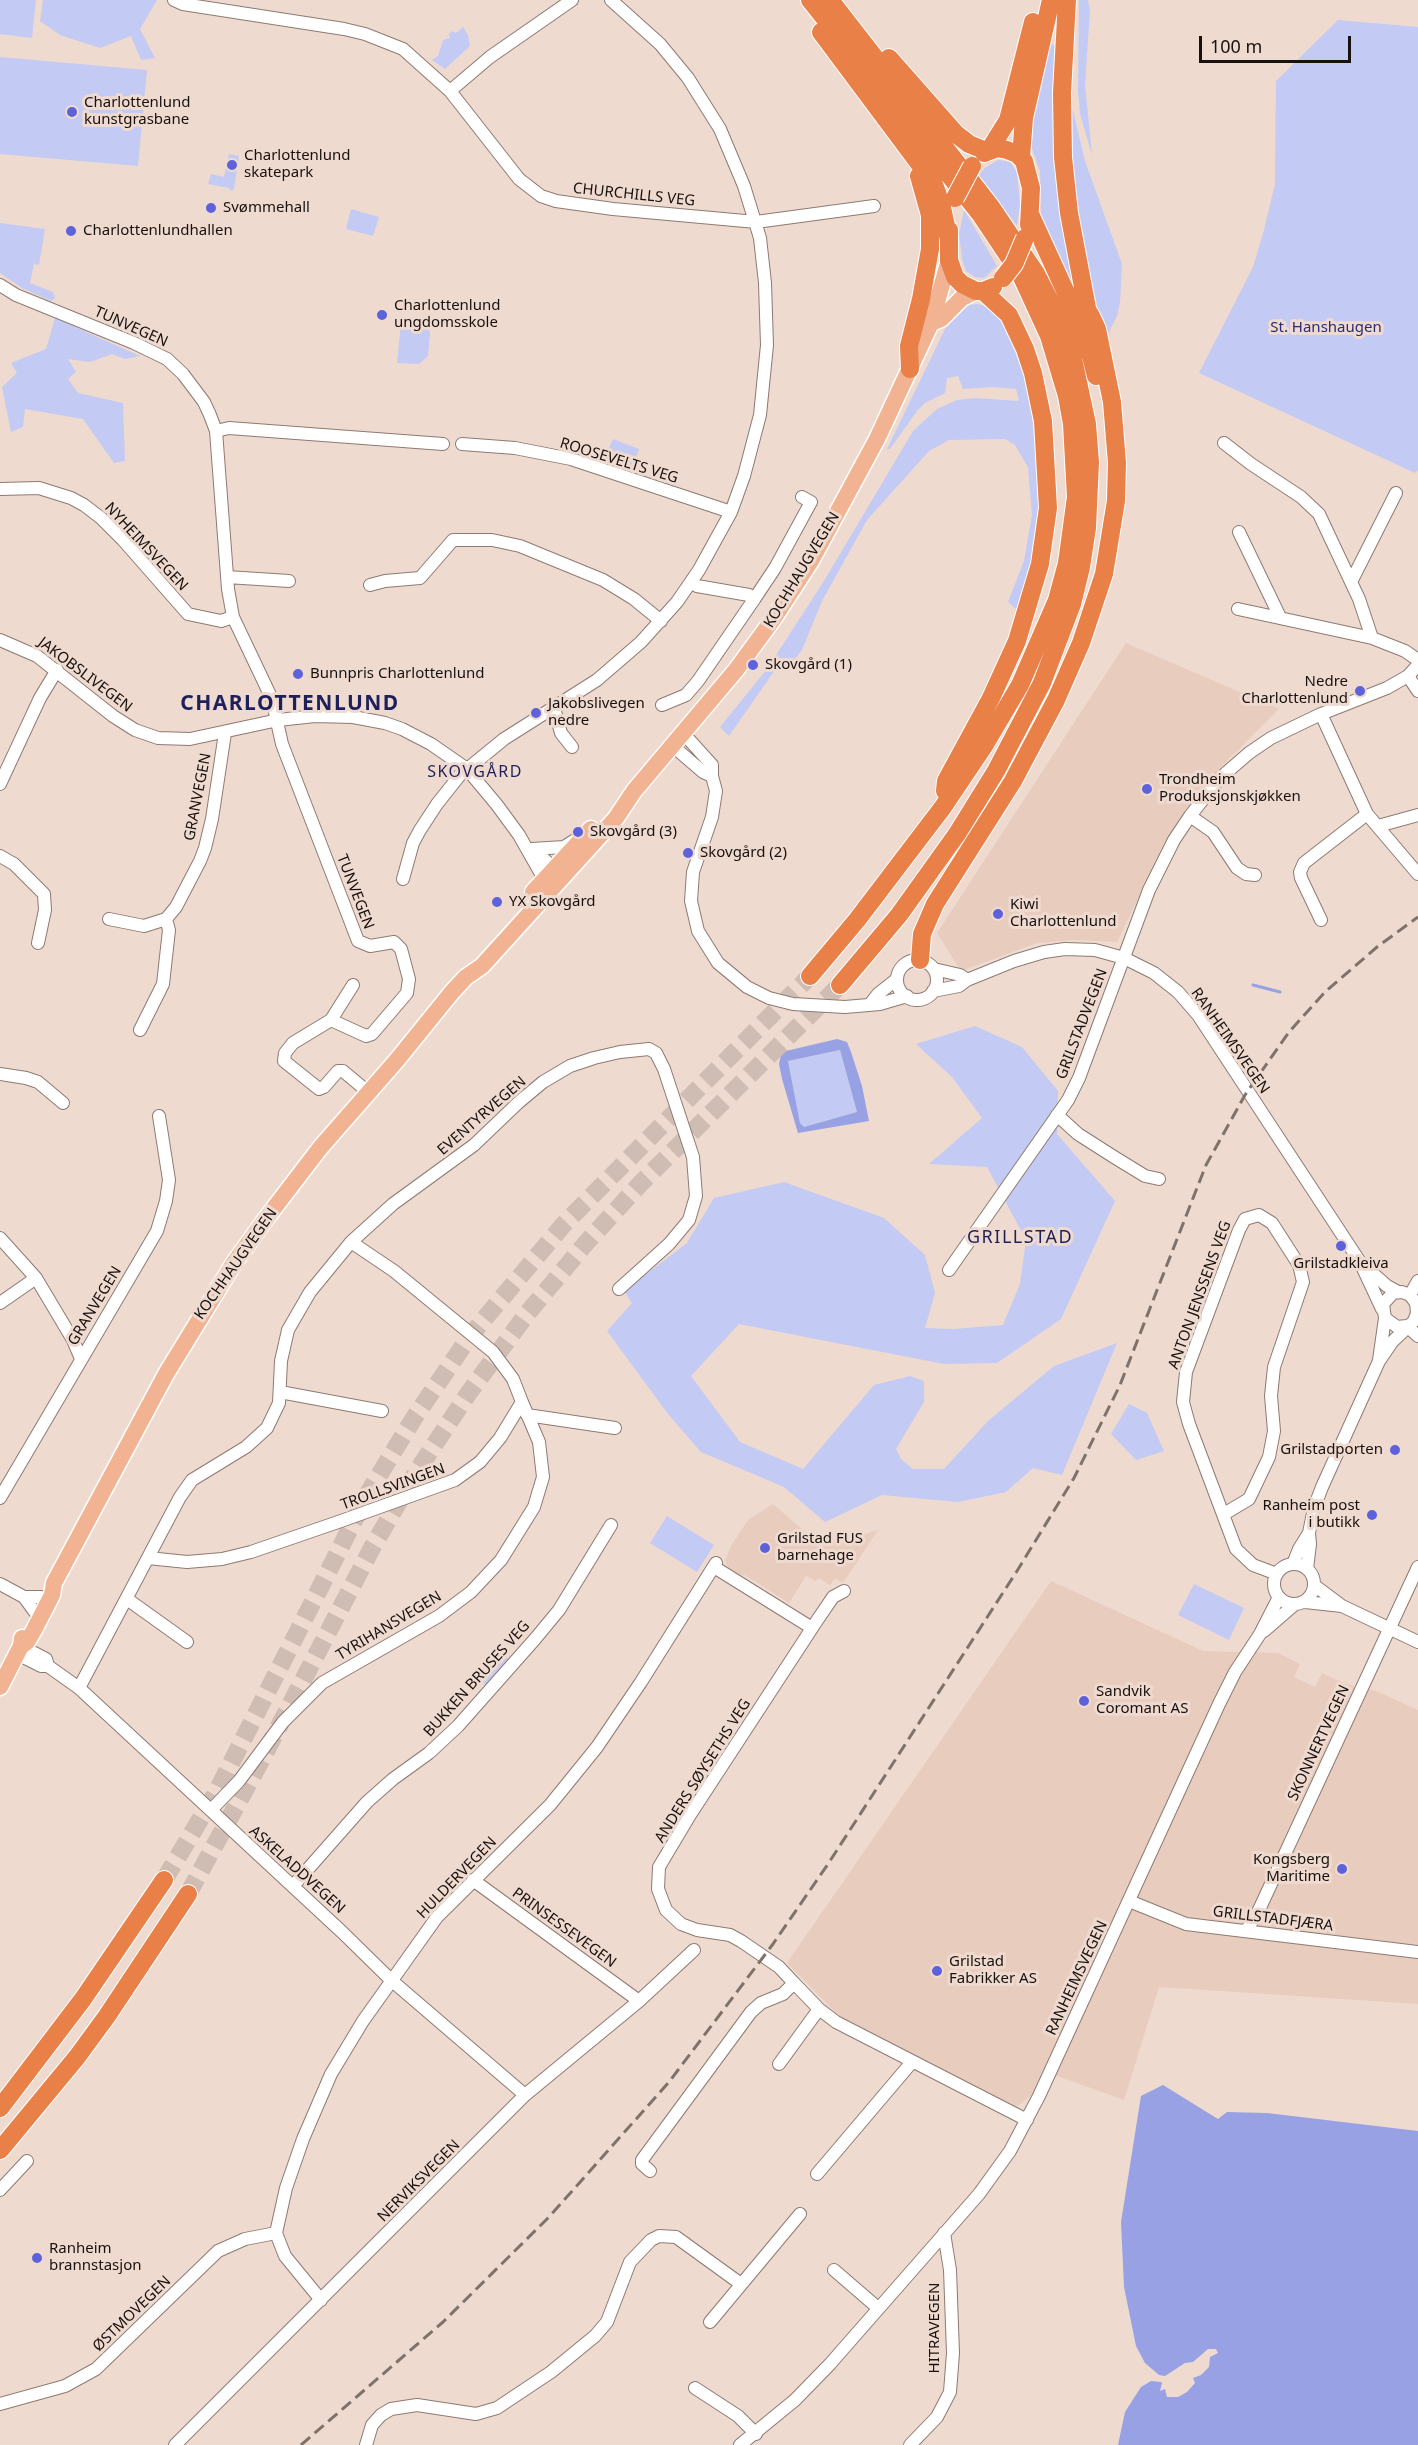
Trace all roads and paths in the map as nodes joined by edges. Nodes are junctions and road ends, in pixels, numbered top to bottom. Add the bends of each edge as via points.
1 (174, 0) edge
2 (572, 0) edge
3 (610, 0) edge
4 (810, 0) edge
5 (830, 0) edge
6 (835, 0) edge
7 (1039, 0) edge
8 (1051, 0) edge
9 (1067, 0) edge
10 (450, 91) junction
11 (988, 150) junction
12 (1021, 157) junction
13 (917, 159) junction
14 (874, 206) dead end
15 (1030, 214) junction
16 (756, 222) junction
17 (949, 240) junction
18 (949, 260) junction
19 (0, 285) edge
20 (980, 291) junction
21 (1090, 314) junction
22 (931, 323) junction
23 (1091, 356) junction
24 (910, 369) junction
25 (216, 431) junction
26 (1224, 443) dead end
27 (443, 444) dead end
28 (462, 444) dead end
29 (0, 489) edge
30 (1396, 493) dead end
31 (802, 497) dead end
32 (730, 512) junction
33 (1239, 532) dead end
34 (227, 578) junction
35 (289, 581) dead end
36 (692, 582) junction
37 (1351, 582) junction
38 (370, 585) dead end
39 (754, 598) junction
40 (1238, 609) dead end
41 (233, 617) junction
42 (1280, 617) junction
43 (661, 621) junction
44 (1372, 638) junction
45 (0, 640) edge
46 (1060, 640) junction
47 (1418, 660) edge
48 (1418, 665) edge
49 (57, 670) junction
50 (1408, 676) junction
51 (1418, 691) edge
52 (662, 705) dead end
53 (554, 708) junction
54 (1321, 714) junction
55 (278, 720) junction
56 (225, 733) junction
57 (679, 740) junction
58 (572, 747) dead end
59 (467, 769) junction
60 (0, 784) edge
61 (634, 791) junction
62 (943, 807) junction
63 (1367, 814) junction
64 (1418, 815) edge
65 (1190, 816) junction
66 (1378, 826) junction
67 (586, 835) junction
68 (531, 849) junction
69 (0, 856) edge
70 (1418, 874) edge
71 (1255, 875) dead end
72 (552, 876) junction
73 (403, 879) dead end
74 (166, 918) junction
75 (109, 919) dead end
76 (1321, 920) dead end
77 (38, 944) dead end
78 (1124, 958) junction
79 (927, 965) junction
80 (810, 976) tunnel mouth
81 (897, 979) junction
82 (967, 980) junction
83 (353, 985) dead end
84 (840, 985) tunnel mouth
85 (933, 991) junction
86 (907, 996) junction
87 (871, 1003) junction
88 (331, 1020) junction
89 (140, 1030) dead end
90 (0, 1074) edge
91 (368, 1092) junction
92 (63, 1104) dead end
93 (1057, 1115) junction
94 (159, 1116) dead end
95 (1160, 1179) dead end
96 (0, 1238) edge
97 (351, 1242) junction
98 (1360, 1262) junction
99 (949, 1270) dead end
100 (36, 1278) junction
101 (1418, 1281) edge
102 (619, 1289) dead end
103 (1404, 1294) junction
104 (0, 1303) edge
105 (1384, 1314) junction
106 (1414, 1321) edge
107 (1418, 1336) edge
108 (81, 1359) junction
109 (1379, 1362) junction
110 (280, 1392) junction
111 (522, 1402) junction
112 (382, 1412) dead end
113 (527, 1415) junction
114 (615, 1428) dead end
115 (0, 1498) edge
116 (1224, 1514) junction
117 (611, 1525) dead end
118 (1309, 1533) junction
119 (148, 1558) junction
120 (1293, 1564) junction
121 (1418, 1567) edge
122 (1307, 1569) junction
123 (1277, 1574) junction
124 (54, 1583) junction
125 (0, 1584) edge
126 (1314, 1585) junction
127 (844, 1591) dead end
128 (1279, 1597) junction
129 (128, 1599) junction
130 (1299, 1603) junction
131 (38, 1604) junction
132 (1342, 1606) junction
133 (812, 1628) junction
134 (1389, 1629) junction
135 (1260, 1634) junction
136 (187, 1642) dead end
137 (1418, 1642) edge
138 (19, 1650) junction
139 (0, 1687) edge
140 (79, 1688) junction
141 (211, 1810) junction
142 (164, 1880) tunnel mouth
143 (472, 1880) junction
144 (293, 1886) junction
145 (188, 1894) tunnel mouth
146 (1129, 1900) junction
147 (1246, 1931) junction
148 (694, 1950) dead end
149 (1418, 1952) edge
150 (391, 1980) junction
151 (794, 1983) junction
152 (639, 2001) junction
153 (819, 2009) junction
154 (912, 2062) junction
155 (779, 2064) dead end
156 (525, 2095) junction
157 (0, 2108) edge
158 (1028, 2120) junction
159 (0, 2150) edge
160 (27, 2161) dead end
161 (650, 2171) dead end
162 (817, 2174) dead end
163 (0, 2190) edge
164 (800, 2214) dead end
165 (944, 2233) junction
166 (276, 2234) junction
167 (834, 2270) dead end
168 (741, 2284) junction
169 (321, 2300) junction
170 (878, 2308) junction
171 (710, 2322) dead end
172 (695, 2388) dead end
173 (0, 2404) edge
174 (756, 2434) junction
175 (175, 2445) edge
176 (366, 2445) edge
177 (740, 2445) edge
178 (910, 2445) edge

1 - 10 street, CHURCHILLS VEG via 365,34 403,49
2 - 10 street via 490,57
3 - 16 street via 660,44 702,97 729,148
4 - 13 highway via 821,32
4 - 62 highway via 981,215 1021,275 1049,336 1072,424 1075,507 1057,600 1020,685
5 - 46 highway via 1014,238 1063,331 1087,424 1090,490 1081,567
6 - 11 highway via 850,12 956,134 969,144
7 - 11 highway via 1011,111 1004,130
8 - 12 highway via 1023,125
9 - 21 highway via 1062,147 1069,213
10 - 16 street, CHURCHILLS VEG via 519,179 541,196 576,206
11 - 12 highway via 1007,150
11 - 17 highway, bridge via 972,166 956,198
12 - 15 highway via 1030,180
13 - 17 highway via 938,193
13 - 24 highway via 931,233 927,270 909,346
14 - 16 street, CHURCHILLS VEG
15 - 20 highway, bridge via 1014,264 996,286
15 - 23 highway via 1058,271
16 - 32 street via 765,283 764,387 752,445
17 - 18 highway
18 - 20 highway via 955,277
18 - 22 main road, KOCHHAUGVEGEN
19 - 25 street, TUNVEGEN via 173,363 204,402
20 - 22 main road, KOCHHAUGVEGEN via 962,297 941,319
20 - 62 highway via 1009,315 1033,373 1043,421 1048,508 1040,564 1026,615 1001,679 946,781
21 - 23 highway
21 - 79 highway via 1109,384 1117,463 1116,501 1104,574 1077,651 1032,746 926,921 920,943
22 - 24 main road, KOCHHAUGVEGEN
23 - 46 highway via 1105,446 1101,532 1089,588
24 - 57 main road, KOCHHAUGVEGEN via 863,467 793,590 761,638
25 - 27 street via 229,428
25 - 34 street, TUNVEGEN
26 - 37 street via 1319,514
28 - 32 street, ROOSEVELTS VEG via 515,448 571,459
29 - 41 street, NYHEIMSVEGEN via 39,488 84,505 123,540 188,614 220,621
30 - 37 street
31 - 39 street via 811,502
32 - 36 street
33 - 42 street
34 - 35 street
34 - 41 street, TUNVEGEN
36 - 39 street
36 - 43 street
37 - 44 street
38 - 43 street via 420,578 453,540 492,540 520,546 603,580
39 - 52 street via 686,695
40 - 42 street
41 - 55 street, TUNVEGEN
42 - 44 street
43 - 53 street via 604,675
44 - 47 street
45 - 49 street, JAKOBSLIVEGEN via 37,656
46 - 84 highway via 1015,737 974,808 899,915
48 - 50 street
49 - 56 street, JAKOBSLIVEGEN via 113,716 147,735 179,740
49 - 60 street
50 - 51 street
50 - 54 street
53 - 58 street via 561,733
53 - 59 street via 504,739
54 - 63 street
54 - 65 street via 1248,753
55 - 56 street, JAKOBSLIVEGEN
55 - 59 street, JAKOBSLIVEGEN via 334,716 385,723 431,744
55 - 88 street, TUNVEGEN via 282,744 358,941 370,946 394,942 401,949 409,979 407,993 372,1034 366,1036
56 - 74 street, GRANVEGEN via 205,848 176,907
57 - 61 main road, KOCHHAUGVEGEN
57 - 87 street via 712,765 716,791 715,807 696,859 691,886 694,921 710,952 737,981 769,998 830,1007
59 - 68 street, JAKOBSLIVEGEN
59 - 73 street via 420,830
61 - 67 main road, KOCHHAUGVEGEN
61 - 72 main road, KOCHHAUGVEGEN via 620,813
62 - 80 highway
63 - 66 street
63 - 76 street via 1304,863 1300,872
64 - 66 street
65 - 71 street via 1213,832 1237,868
65 - 78 street via 1149,890
66 - 70 street
67 - 68 street via 564,847
67 - 72 main road, KOCHHAUGVEGEN
68 - 72 street, JAKOBSLIVEGEN via 528,854
69 - 77 street via 22,871 44,894
72 - 91 main road, KOCHHAUGVEGEN via 482,966 465,977
74 - 75 street via 144,926
74 - 89 street via 170,930 163,984
78 - 82 street, GRILSTADVEGEN via 1095,950 1065,949 1014,961
78 - 93 street, GRILSTADVEGEN via 1079,1078
78 - 98 street, RANHEIMSVEGEN via 1165,981 1198,1015
79 - 81 street via 906,963
79 - 82 street
79 - 85 street via 937,980
81 - 86 street
81 - 87 street
82 - 85 street, GRILSTADVEGEN via 959,986
83 - 88 street
85 - 86 street via 919,999
86 - 87 street
88 - 91 street via 292,1043 284,1061 319,1089 343,1071
90 - 92 street via 38,1082
91 - 124 main road, KOCHHAUGVEGEN via 272,1211 217,1289 139,1421
93 - 95 street via 1114,1157 1145,1176
93 - 99 street, GRILSTADVEGEN
94 - 108 street, GRANVEGEN via 169,1180 157,1231
96 - 100 street
97 - 102 street, EVENTYRVEGEN via 393,1204 474,1145 543,1082 594,1058 649,1049 656,1053 664,1069 693,1157 696,1196 689,1220 669,1244
97 - 110 street, EVENTYRVEGEN via 310,1293 288,1330
97 - 111 street via 394,1271 494,1352 513,1379
98 - 103 street, RANHEIMSVEGEN via 1387,1286
98 - 105 street, RANHEIMSVEGEN
100 - 104 street
100 - 108 street
101 - 103 street
103 - 105 street via 1389,1296
103 - 106 street via 1418,1308
105 - 106 street via 1397,1327
105 - 109 street
106 - 107 street
106 - 109 street via 1392,1342
108 - 115 street, GRANVEGEN
109 - 118 street via 1322,1487
110 - 112 street
110 - 119 street, EVENTYRVEGEN via 267,1428 246,1447 192,1480
111 - 113 street, TYRIHANSVEGEN
111 - 119 street, TROLLSVINGEN via 488,1455 446,1485 240,1555 199,1562
113 - 114 street
113 - 141 street, TYRIHANSVEGEN via 540,1448 543,1477 534,1507 501,1560 471,1592 439,1616 322,1683 283,1722 239,1781
116 - 116 street, ANTON JENSSENS VEG via 1189,1425 1183,1402 1184,1384 1239,1230 1245,1219 1259,1215 1272,1223 1299,1265 1303,1282 1274,1367 1274,1431 1269,1457 1249,1498
116 - 123 street, ANTON JENSSENS VEG via 1240,1555
117 - 144 street, BUKKEN BRUSES VEG via 559,1610 535,1639 458,1726 367,1802
118 - 120 street
118 - 122 street
119 - 129 street, EVENTYRVEGEN
120 - 122 street
120 - 123 street
121 - 134 street, SKONNERTVEGEN
122 - 126 street
123 - 128 street via 1274,1586
124 - 131 main road, KOCHHAUGVEGEN
124 - 138 main road, KOCHHAUGVEGEN via 52,1595
125 - 131 street
126 - 130 street via 1312,1594
126 - 132 street
127 - 133 street, ANDERS SØYSETHS VEG via 834,1597
128 - 130 street via 1285,1603
128 - 135 street, RANHEIMSVEGEN
129 - 136 street
129 - 140 street, EVENTYRVEGEN
130 - 132 street
130 - 135 street, RANHEIMSVEGEN
131 - 138 main road, KOCHHAUGVEGEN
132 - 134 street
133 - 143 street, HULDERVEGEN via 715,1565 587,1761 550,1805
133 - 151 street, ANDERS SØYSETHS VEG via 659,1867 658,1889 666,1910 681,1923 730,1935 779,1967
134 - 137 street
134 - 147 street, SKONNERTVEGEN via 1256,1917
135 - 146 street, RANHEIMSVEGEN via 1235,1672
138 - 139 main road, KOCHHAUGVEGEN
138 - 140 street, ASKELADDVEGEN via 46,1659 48,1666
140 - 141 street, ASKELADDVEGEN
141 - 144 street, ASKELADDVEGEN
142 - 157 highway via 83,1999
143 - 150 street, HULDERVEGEN via 437,1917
143 - 152 street, PRINSESSEVEGEN
144 - 150 street, ASKELADDVEGEN
145 - 159 highway via 107,2016
146 - 147 street, GRILLSTADFJÆRA via 1186,1924
146 - 158 street, RANHEIMSVEGEN
147 - 149 street, GRILLSTADFJÆRA
148 - 152 street, NERVIKSVEGEN
150 - 156 street, ASKELADDVEGEN
150 - 166 street, HULDERVEGEN via 331,2074 299,2149
151 - 153 street, ANDERS SØYSETHS VEG
151 - 161 street via 751,2012 642,2160
152 - 156 street, NERVIKSVEGEN
153 - 154 street, ANDERS SØYSETHS VEG
153 - 155 street
154 - 158 street, ANDERS SØYSETHS VEG
154 - 162 street
156 - 169 street, NERVIKSVEGEN
158 - 165 street, RANHEIMSVEGEN via 998,2169
160 - 163 street
164 - 168 street
165 - 170 street, RANHEIMSVEGEN
165 - 178 street, HITRAVEGEN via 950,2271 950,2392 937,2416
166 - 169 street via 285,2256
166 - 173 street, ØSTMOVEGEN via 245,2239 218,2251 96,2369 65,2386
167 - 170 street
168 - 171 street
168 - 176 street via 676,2237 666,2235 651,2240 630,2262 607,2322 551,2373 498,2408 476,2414 417,2404 391,2409 372,2425
169 - 175 street, NERVIKSVEGEN
170 - 174 street, RANHEIMSVEGEN via 795,2400
172 - 174 street via 738,2416
174 - 177 street, RANHEIMSVEGEN

